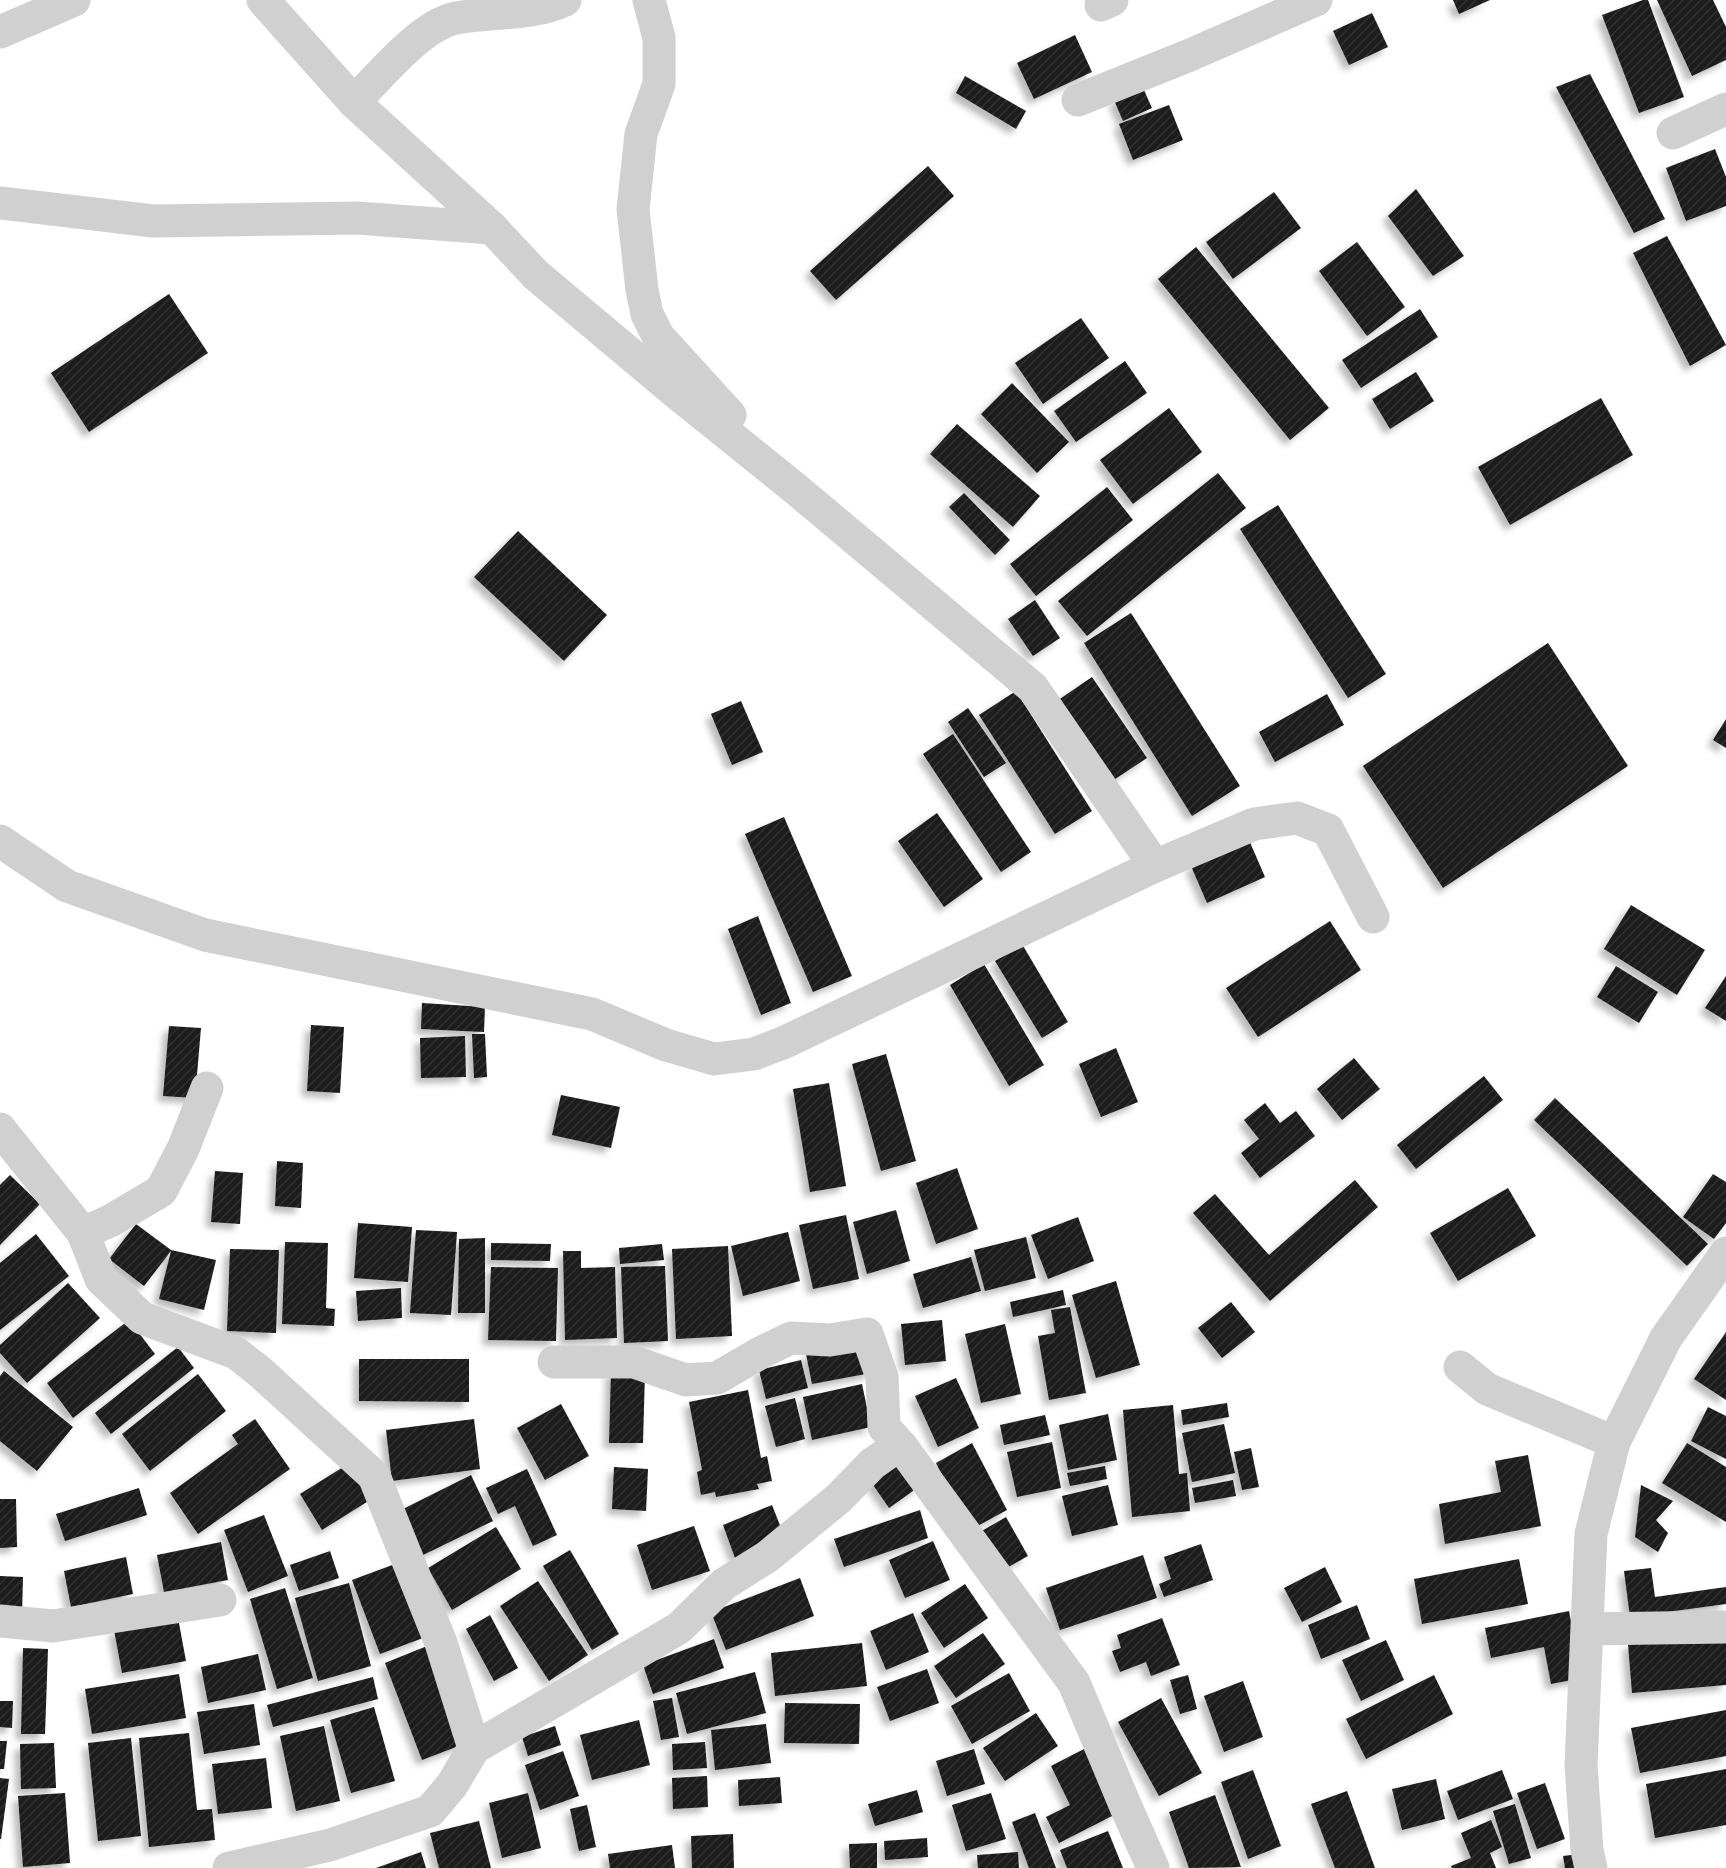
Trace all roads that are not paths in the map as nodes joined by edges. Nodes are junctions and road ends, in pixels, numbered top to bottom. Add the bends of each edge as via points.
1 (74, 0) edge
2 (263, 0) edge
3 (565, 0) edge
4 (649, 0) edge
5 (1316, 0) edge
6 (0, 32) edge
7 (1077, 100) dead end
8 (354, 102) junction
9 (1726, 109) edge
10 (1673, 133) dead end
11 (0, 204) edge
12 (492, 228) junction
13 (797, 490) junction
14 (0, 841) edge
15 (1155, 866) junction
16 (1373, 917) dead end
17 (207, 1088) dead end
18 (0, 1129) edge
19 (83, 1233) junction
20 (1726, 1253) edge
21 (554, 1362) dead end
22 (1460, 1367) dead end
23 (1614, 1442) junction
24 (902, 1447) junction
25 (220, 1600) dead end
26 (0, 1621) edge
27 (1726, 1627) edge
28 (1588, 1629) junction
29 (474, 1748) junction
30 (229, 1868) edge
31 (1153, 1868) edge
32 (1591, 1868) edge

1 - 6 street
2 - 8 street
3 - 8 street via 528,11 454,18 422,33
4 - 13 street via 659,39 659,84 641,134 633,208 647,314 658,336
5 - 7 street
8 - 12 street
9 - 10 street
11 - 12 street via 153,222 357,218
12 - 13 street via 536,275
13 - 15 street via 1033,688
14 - 15 street via 67,886 205,935 592,1014 666,1045 714,1059 754,1054 785,1042
15 - 16 street via 1254,824 1297,818 1328,830
17 - 19 street via 161,1191
18 - 19 street
19 - 29 street via 101,1279 142,1318 236,1353 374,1476 441,1643
20 - 23 street via 1666,1338
21 - 24 street via 634,1362 686,1380 717,1378 792,1338 830,1340 867,1334 882,1377 884,1426
22 - 23 street via 1487,1389
23 - 28 street via 1591,1534
24 - 29 street via 872,1464 767,1557 724,1584 679,1628
24 - 31 street via 1074,1683
25 - 26 street via 53,1626
27 - 28 street
28 - 32 street via 1581,1765
29 - 30 street via 452,1785 430,1811 330,1845

